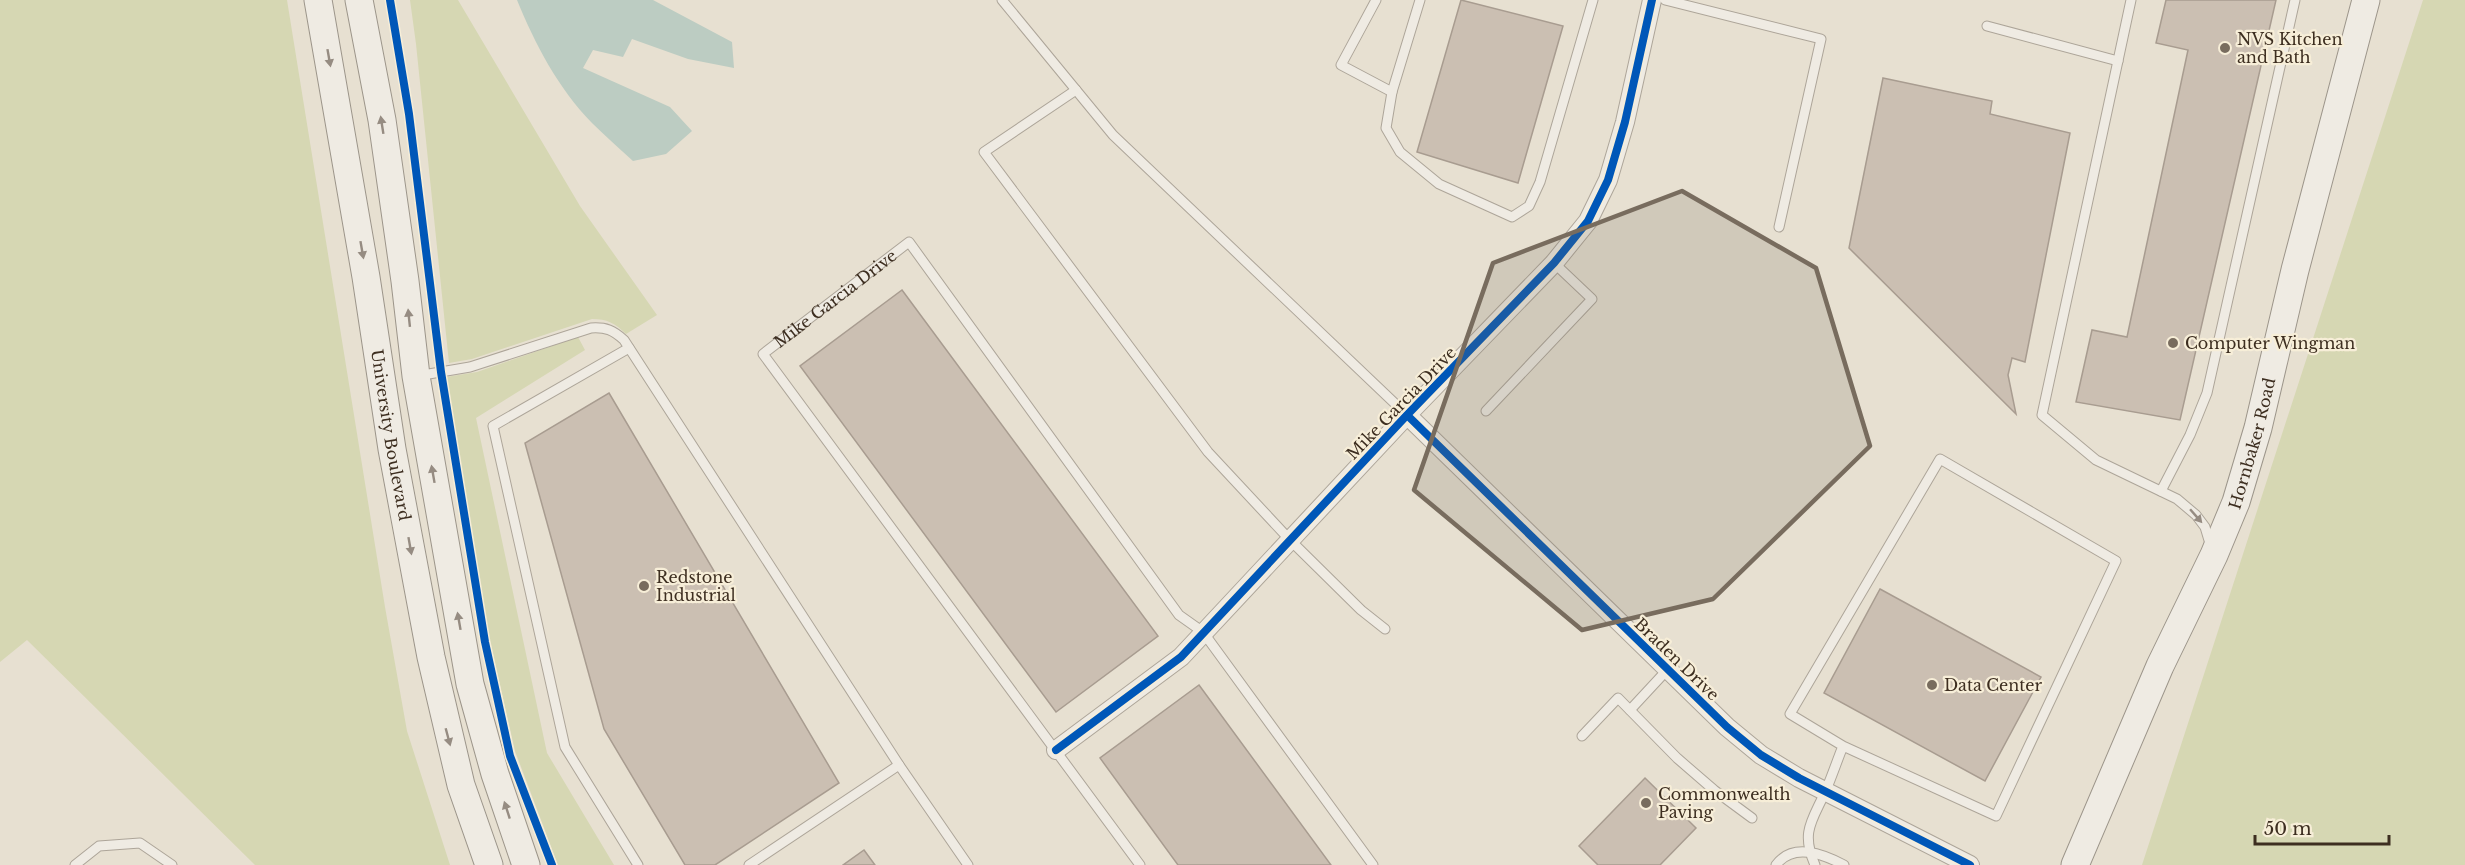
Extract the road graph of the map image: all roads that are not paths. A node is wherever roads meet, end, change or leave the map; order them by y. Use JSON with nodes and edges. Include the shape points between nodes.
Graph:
{"nodes":[{"id":1,"x":318,"y":0,"type":"edge"},
{"id":2,"x":359,"y":0,"type":"edge"},
{"id":3,"x":1002,"y":0,"type":"edge"},
{"id":4,"x":1376,"y":0,"type":"edge"},
{"id":5,"x":1419,"y":0,"type":"edge"},
{"id":6,"x":1593,"y":0,"type":"edge"},
{"id":7,"x":1652,"y":0,"type":"edge"},
{"id":8,"x":1665,"y":0,"type":"edge"},
{"id":9,"x":2131,"y":0,"type":"edge"},
{"id":10,"x":2295,"y":0,"type":"edge"},
{"id":11,"x":2366,"y":0,"type":"edge"},
{"id":12,"x":1987,"y":27,"type":"dead end"},
{"id":13,"x":2118,"y":61,"type":"junction"},
{"id":14,"x":1076,"y":90,"type":"junction"},
{"id":15,"x":1392,"y":92,"type":"junction"},
{"id":16,"x":1779,"y":227,"type":"dead end"},
{"id":17,"x":1554,"y":263,"type":"junction"},
{"id":18,"x":629,"y":348,"type":"junction"},
{"id":19,"x":416,"y":376,"type":"junction"},
{"id":20,"x":1486,"y":411,"type":"dead end"},
{"id":21,"x":1407,"y":415,"type":"junction"},
{"id":22,"x":2161,"y":491,"type":"junction"},
{"id":23,"x":1290,"y":540,"type":"junction"},
{"id":24,"x":2214,"y":555,"type":"junction"},
{"id":25,"x":1385,"y":629,"type":"dead end"},
{"id":26,"x":1203,"y":633,"type":"junction"},
{"id":27,"x":1668,"y":669,"type":"junction"},
{"id":28,"x":1630,"y":710,"type":"junction"},
{"id":29,"x":1582,"y":736,"type":"dead end"},
{"id":30,"x":1843,"y":746,"type":"junction"},
{"id":31,"x":1056,"y":750,"type":"junction"},
{"id":32,"x":899,"y":765,"type":"junction"},
{"id":33,"x":1826,"y":791,"type":"junction"},
{"id":34,"x":1752,"y":818,"type":"dead end"},
{"id":35,"x":1809,"y":850,"type":"junction"},
{"id":36,"x":75,"y":865,"type":"edge"},
{"id":37,"x":172,"y":865,"type":"edge"},
{"id":38,"x":489,"y":865,"type":"edge"},
{"id":39,"x":526,"y":865,"type":"edge"},
{"id":40,"x":638,"y":865,"type":"edge"},
{"id":41,"x":749,"y":865,"type":"edge"},
{"id":42,"x":968,"y":865,"type":"edge"},
{"id":43,"x":1140,"y":865,"type":"edge"},
{"id":44,"x":1373,"y":865,"type":"edge"},
{"id":45,"x":1776,"y":865,"type":"edge"},
{"id":46,"x":1815,"y":865,"type":"edge"},
{"id":47,"x":1844,"y":865,"type":"edge"},
{"id":48,"x":1970,"y":865,"type":"edge"},
{"id":49,"x":2075,"y":865,"type":"edge"}],
"edges":[{"from":1,"to":38,"type":"main road","name":"University Boulevard","one_way":true,"via":[[430,657],[461,784]]},
{"from":19,"to":2,"type":"main road","name":"University Boulevard","one_way":true,"via":[[382,120]]},
{"from":3,"to":14,"type":"lane"},
{"from":4,"to":15,"type":"lane","via":[[1341,65]]},
{"from":5,"to":15,"type":"lane"},
{"from":6,"to":15,"type":"lane","via":[[1540,182],[1528,206],[1512,217],[1439,184],[1400,152],[1386,128]]},
{"from":7,"to":17,"type":"street","name":"Mike Garcia Drive","via":[[1608,180],[1588,221]]},
{"from":8,"to":16,"type":"lane","via":[[1821,39]]},
{"from":9,"to":13,"type":"lane"},
{"from":10,"to":22,"type":"lane","via":[[2207,393]]},
{"from":11,"to":24,"type":"main road","name":"Hornbaker Road","via":[[2258,428],[2236,502]]},
{"from":12,"to":13,"type":"lane"},
{"from":13,"to":22,"type":"lane","via":[[2042,415],[2096,460]]},
{"from":14,"to":21,"type":"lane","via":[[1113,135]]},
{"from":14,"to":23,"type":"lane","via":[[984,152],[1208,452]]},
{"from":17,"to":20,"type":"lane","via":[[1592,300]]},
{"from":17,"to":21,"type":"street","name":"Mike Garcia Drive"},
{"from":18,"to":19,"type":"lane","via":[[614,331],[591,328],[470,367]]},
{"from":18,"to":32,"type":"lane"},
{"from":18,"to":40,"type":"lane","via":[[493,426],[565,747]]},
{"from":39,"to":19,"type":"main road","name":"University Boulevard","one_way":true,"via":[[470,684]]},
{"from":21,"to":23,"type":"street","name":"Mike Garcia Drive"},
{"from":21,"to":27,"type":"street","name":"Braden Drive"},
{"from":22,"to":24,"type":"lane","one_way":true,"via":[[2196,515],[2205,527]]},
{"from":23,"to":25,"type":"lane"},
{"from":23,"to":26,"type":"street","name":"Mike Garcia Drive"},
{"from":24,"to":49,"type":"main road","name":"Hornbaker Road","via":[[2160,666]]},
{"from":26,"to":31,"type":"street","name":"Mike Garcia Drive","via":[[1181,657]]},
{"from":26,"to":31,"type":"lane","name":"Mike Garcia Drive","via":[[1179,615],[909,242],[763,354]]},
{"from":26,"to":44,"type":"lane","name":"Mike Garcia Drive"},
{"from":27,"to":28,"type":"lane"},
{"from":27,"to":33,"type":"street","name":"Braden Drive","via":[[1761,755]]},
{"from":28,"to":29,"type":"lane","via":[[1618,698]]},
{"from":28,"to":34,"type":"lane","via":[[1677,758]]},
{"from":30,"to":30,"type":"lane","via":[[1996,816],[2116,561],[1940,459],[1790,714]]},
{"from":30,"to":33,"type":"lane"},
{"from":31,"to":43,"type":"lane","name":"Mike Garcia Drive"},
{"from":32,"to":41,"type":"lane"},
{"from":32,"to":42,"type":"lane"},
{"from":33,"to":35,"type":"lane","via":[[1809,822]]},
{"from":33,"to":48,"type":"street","name":"Braden Drive"},
{"from":35,"to":45,"type":"lane","via":[[1781,857]]},
{"from":35,"to":46,"type":"lane"},
{"from":35,"to":47,"type":"lane"},
{"from":36,"to":37,"type":"lane","via":[[99,846],[140,843]]}]}
